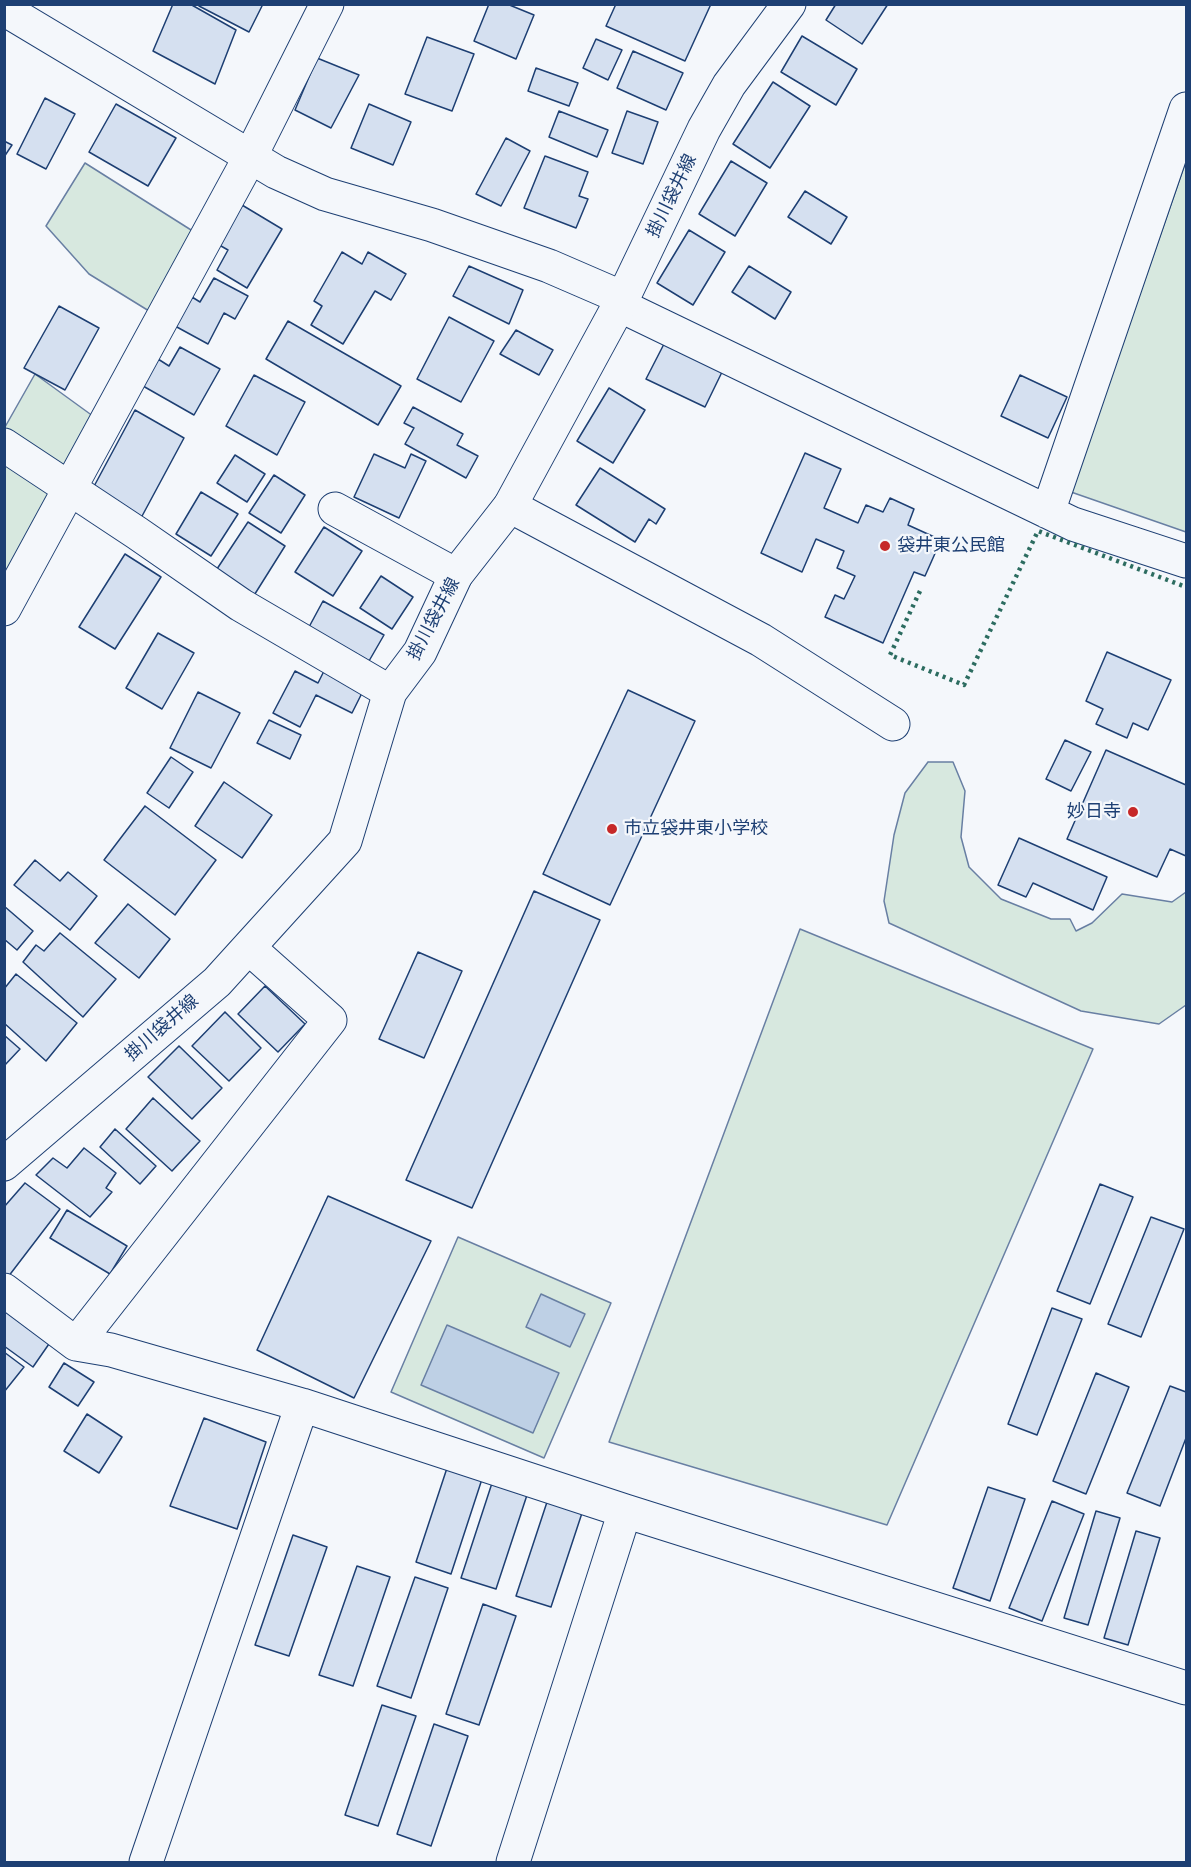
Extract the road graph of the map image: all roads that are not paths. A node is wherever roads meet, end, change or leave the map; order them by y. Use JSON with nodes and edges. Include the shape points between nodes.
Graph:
{"nodes":[{"id":1,"x":327,"y":4,"type":"edge"},
{"id":2,"x":789,"y":4,"type":"edge"},
{"id":3,"x":4,"y":9,"type":"edge"},
{"id":4,"x":1186,"y":109,"type":"edge"},
{"id":5,"x":250,"y":157,"type":"junction"},
{"id":6,"x":621,"y":302,"type":"junction"},
{"id":7,"x":4,"y":446,"type":"edge"},
{"id":8,"x":70,"y":489,"type":"junction"},
{"id":9,"x":510,"y":506,"type":"junction"},
{"id":10,"x":335,"y":509,"type":"dead end"},
{"id":11,"x":1048,"y":512,"type":"junction"},
{"id":12,"x":1186,"y":561,"type":"edge"},
{"id":13,"x":456,"y":575,"type":"junction"},
{"id":14,"x":4,"y":609,"type":"edge"},
{"id":15,"x":390,"y":692,"type":"junction"},
{"id":16,"x":893,"y":724,"type":"dead end"},
{"id":17,"x":249,"y":948,"type":"junction"},
{"id":18,"x":4,"y":1164,"type":"edge"},
{"id":19,"x":4,"y":1290,"type":"edge"},
{"id":20,"x":76,"y":1344,"type":"junction"},
{"id":21,"x":302,"y":1406,"type":"junction"},
{"id":22,"x":625,"y":1511,"type":"junction"},
{"id":23,"x":1186,"y":1688,"type":"edge"},
{"id":24,"x":146,"y":1863,"type":"edge"},
{"id":25,"x":513,"y":1863,"type":"edge"}],
"edges":[{"from":1,"to":5,"type":"street"},
{"from":2,"to":6,"type":"street","name":"掛川袋井線","via":[[729,85],[704,129]]},
{"from":3,"to":5,"type":"street"},
{"from":4,"to":11,"type":"street"},
{"from":5,"to":6,"type":"street","via":[[325,194],[432,225],[528,259]]},
{"from":5,"to":8,"type":"street"},
{"from":6,"to":9,"type":"street","name":"掛川袋井線"},
{"from":6,"to":11,"type":"street"},
{"from":7,"to":8,"type":"street"},
{"from":8,"to":14,"type":"street"},
{"from":8,"to":15,"type":"street","via":[[241,605]]},
{"from":9,"to":13,"type":"street","name":"掛川袋井線"},
{"from":9,"to":16,"type":"street","via":[[761,640]]},
{"from":10,"to":13,"type":"street"},
{"from":11,"to":12,"type":"street"},
{"from":13,"to":15,"type":"street","name":"掛川袋井線","via":[[420,652]]},
{"from":15,"to":17,"type":"street","name":"掛川袋井線","via":[[345,842]]},
{"from":17,"to":18,"type":"street","name":"掛川袋井線","via":[[217,981]]},
{"from":17,"to":20,"type":"street","via":[[330,1020]]},
{"from":19,"to":20,"type":"street"},
{"from":20,"to":21,"type":"street","via":[[111,1350]]},
{"from":21,"to":22,"type":"street"},
{"from":21,"to":24,"type":"street"},
{"from":22,"to":23,"type":"street"},
{"from":22,"to":25,"type":"street"}]}
